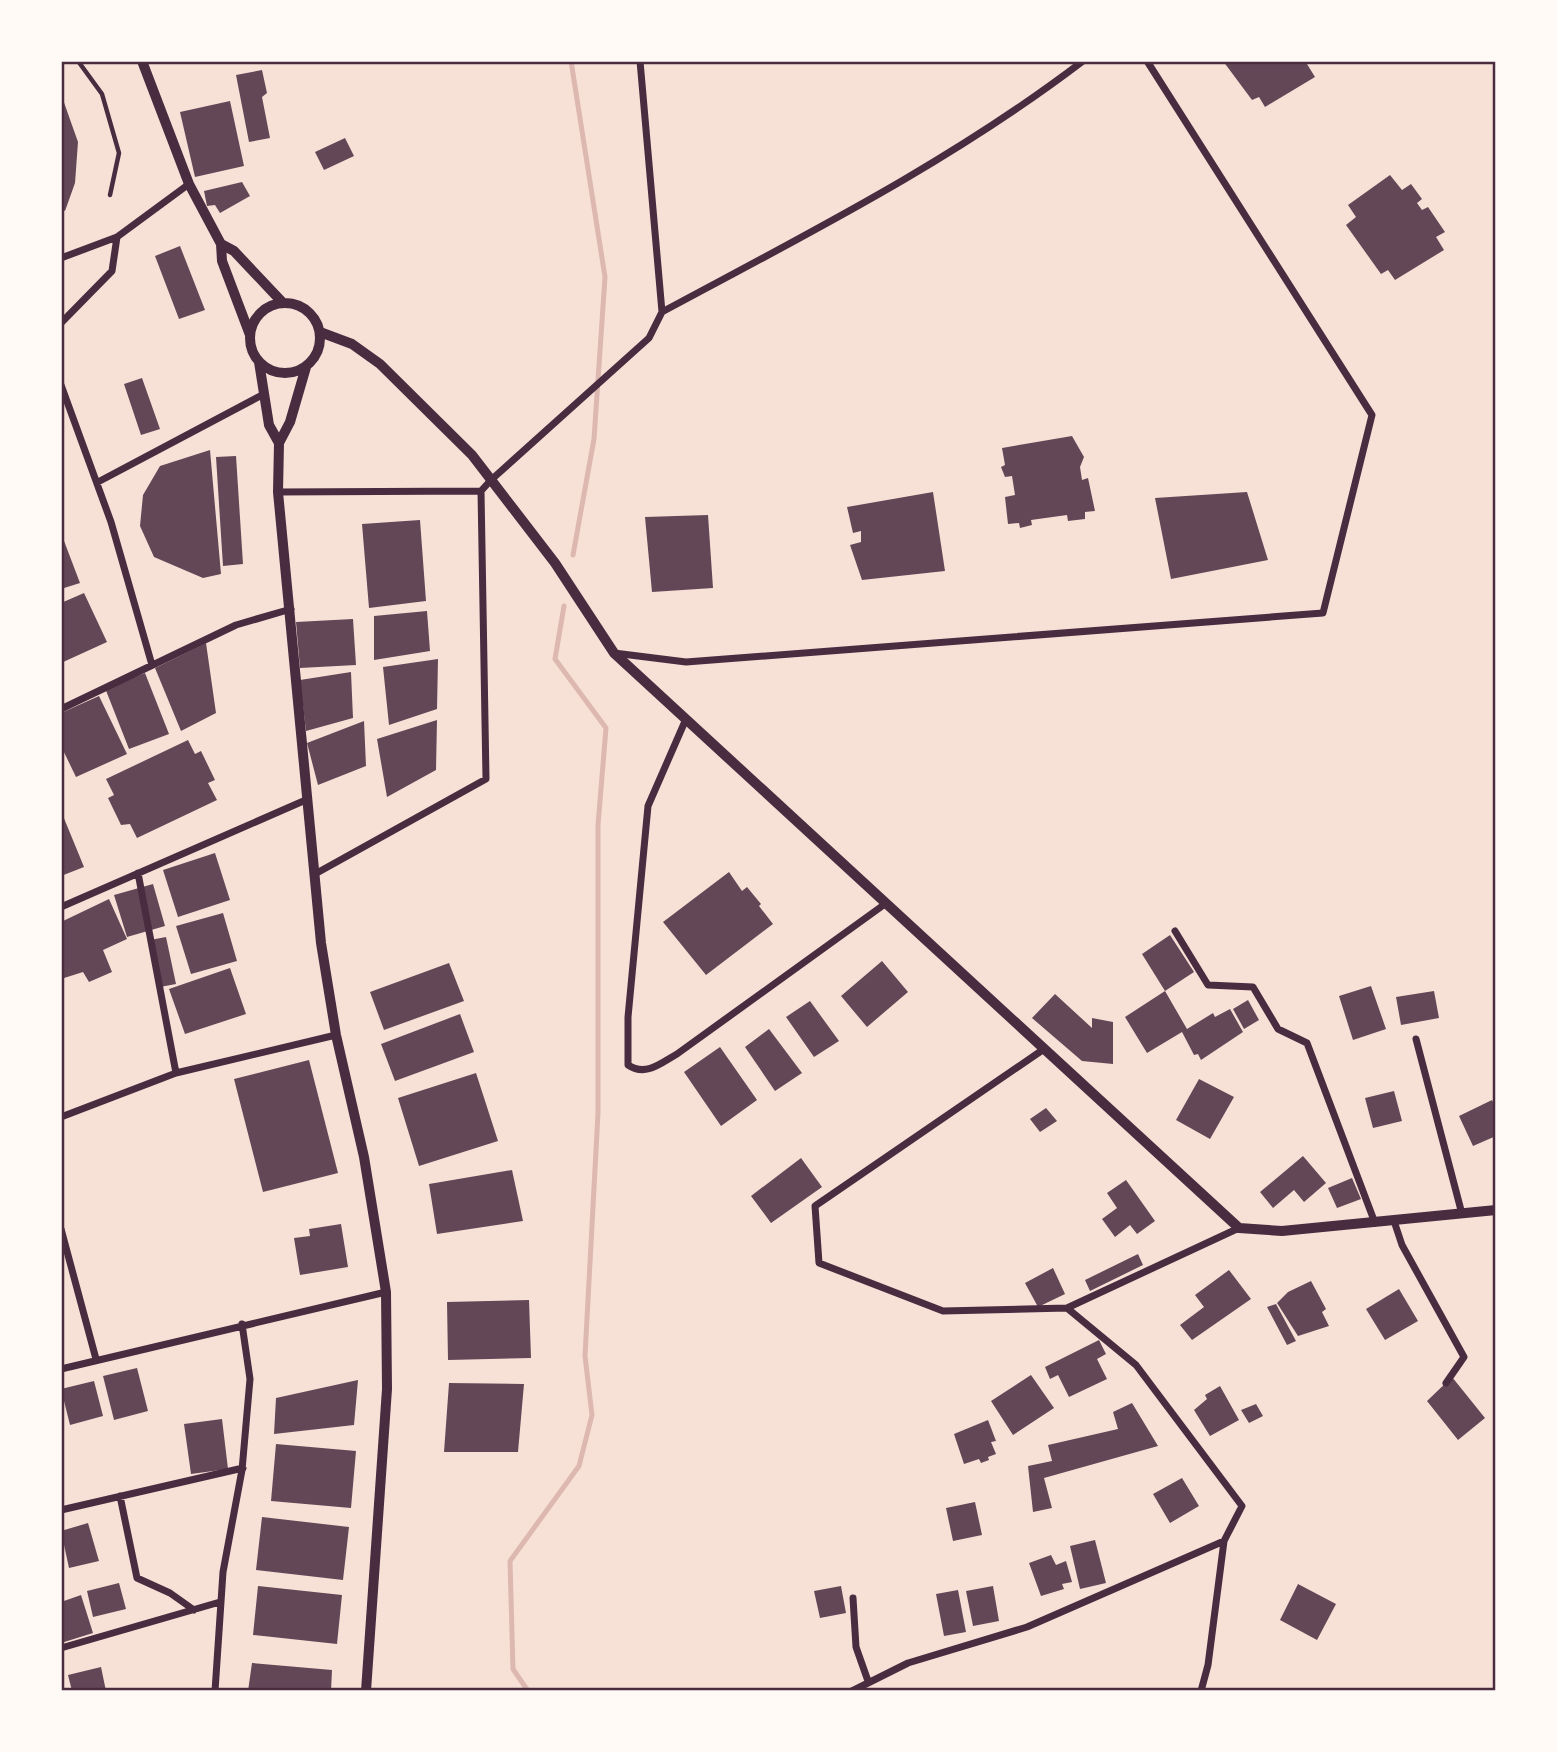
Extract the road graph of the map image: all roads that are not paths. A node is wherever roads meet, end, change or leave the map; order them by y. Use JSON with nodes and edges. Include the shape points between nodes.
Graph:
{"nodes":[{"id":1,"x":78,"y":61,"type":"edge"},
{"id":2,"x":142,"y":61,"type":"edge"},
{"id":3,"x":640,"y":61,"type":"edge"},
{"id":4,"x":1083,"y":61,"type":"edge"},
{"id":5,"x":1147,"y":61,"type":"edge"},
{"id":6,"x":189,"y":184,"type":"junction"},
{"id":7,"x":110,"y":195,"type":"dead end"},
{"id":8,"x":117,"y":237,"type":"junction"},
{"id":9,"x":220,"y":244,"type":"junction"},
{"id":10,"x":61,"y":258,"type":"edge"},
{"id":11,"x":284,"y":303,"type":"junction"},
{"id":12,"x":663,"y":312,"type":"junction"},
{"id":13,"x":61,"y":323,"type":"edge"},
{"id":14,"x":320,"y":332,"type":"junction"},
{"id":15,"x":250,"y":335,"type":"junction"},
{"id":16,"x":259,"y":362,"type":"junction"},
{"id":17,"x":306,"y":367,"type":"junction"},
{"id":18,"x":61,"y":385,"type":"edge"},
{"id":19,"x":264,"y":394,"type":"junction"},
{"id":20,"x":279,"y":443,"type":"junction"},
{"id":21,"x":491,"y":480,"type":"junction"},
{"id":22,"x":97,"y":482,"type":"junction"},
{"id":23,"x":481,"y":491,"type":"junction"},
{"id":24,"x":278,"y":492,"type":"junction"},
{"id":25,"x":291,"y":609,"type":"junction"},
{"id":26,"x":614,"y":653,"type":"junction"},
{"id":27,"x":152,"y":665,"type":"junction"},
{"id":28,"x":61,"y":709,"type":"edge"},
{"id":29,"x":686,"y":719,"type":"junction"},
{"id":30,"x":308,"y":799,"type":"junction"},
{"id":31,"x":138,"y":873,"type":"junction"},
{"id":32,"x":315,"y":874,"type":"junction"},
{"id":33,"x":885,"y":904,"type":"junction"},
{"id":34,"x":61,"y":907,"type":"edge"},
{"id":35,"x":1175,"y":931,"type":"dead end"},
{"id":36,"x":336,"y":1035,"type":"junction"},
{"id":37,"x":1416,"y":1039,"type":"dead end"},
{"id":38,"x":1044,"y":1049,"type":"junction"},
{"id":39,"x":176,"y":1073,"type":"junction"},
{"id":40,"x":61,"y":1117,"type":"edge"},
{"id":41,"x":1496,"y":1210,"type":"edge"},
{"id":42,"x":1462,"y":1214,"type":"junction"},
{"id":43,"x":1394,"y":1221,"type":"junction"},
{"id":44,"x":1375,"y":1223,"type":"junction"},
{"id":45,"x":1239,"y":1228,"type":"junction"},
{"id":46,"x":61,"y":1229,"type":"edge"},
{"id":47,"x":386,"y":1292,"type":"junction"},
{"id":48,"x":1067,"y":1308,"type":"junction"},
{"id":49,"x":242,"y":1324,"type":"junction"},
{"id":50,"x":96,"y":1359,"type":"junction"},
{"id":51,"x":61,"y":1369,"type":"edge"},
{"id":52,"x":1446,"y":1383,"type":"dead end"},
{"id":53,"x":243,"y":1468,"type":"junction"},
{"id":54,"x":120,"y":1496,"type":"junction"},
{"id":55,"x":61,"y":1510,"type":"edge"},
{"id":56,"x":1224,"y":1541,"type":"junction"},
{"id":57,"x":853,"y":1598,"type":"dead end"},
{"id":58,"x":220,"y":1602,"type":"junction"},
{"id":59,"x":194,"y":1609,"type":"junction"},
{"id":60,"x":61,"y":1648,"type":"edge"},
{"id":61,"x":869,"y":1681,"type":"junction"},
{"id":62,"x":215,"y":1691,"type":"edge"},
{"id":63,"x":366,"y":1691,"type":"edge"},
{"id":64,"x":852,"y":1691,"type":"edge"},
{"id":65,"x":1201,"y":1691,"type":"edge"}],
"edges":[{"from":1,"to":7,"type":"lane","via":[[102,94],[119,153]]},
{"from":2,"to":6,"type":"street"},
{"from":3,"to":12,"type":"street"},
{"from":4,"to":12,"type":"street","via":[[1016,113],[894,188]]},
{"from":5,"to":26,"type":"street","via":[[1372,415],[1323,613],[686,662]]},
{"from":6,"to":8,"type":"street"},
{"from":6,"to":9,"type":"street"},
{"from":8,"to":10,"type":"street"},
{"from":8,"to":13,"type":"street","via":[[112,271]]},
{"from":9,"to":11,"type":"street","via":[[234,251]]},
{"from":9,"to":15,"type":"street"},
{"from":11,"to":14,"type":"street","via":[[311,314]]},
{"from":11,"to":15,"type":"street","via":[[257,316]]},
{"from":12,"to":21,"type":"street","via":[[649,338]]},
{"from":14,"to":17,"type":"street","via":[[318,351]]},
{"from":14,"to":21,"type":"street","via":[[352,344],[380,364],[472,455]]},
{"from":15,"to":16,"type":"street"},
{"from":16,"to":17,"type":"street","via":[[287,374]]},
{"from":16,"to":19,"type":"street"},
{"from":17,"to":20,"type":"street"},
{"from":18,"to":22,"type":"street"},
{"from":19,"to":20,"type":"street","via":[[269,425]]},
{"from":19,"to":22,"type":"street"},
{"from":20,"to":24,"type":"street"},
{"from":21,"to":23,"type":"street"},
{"from":21,"to":26,"type":"street","via":[[555,563]]},
{"from":22,"to":27,"type":"street"},
{"from":23,"to":24,"type":"street"},
{"from":23,"to":32,"type":"street","via":[[486,779]]},
{"from":24,"to":25,"type":"street"},
{"from":25,"to":27,"type":"street","via":[[236,625]]},
{"from":25,"to":30,"type":"street"},
{"from":26,"to":29,"type":"street"},
{"from":27,"to":28,"type":"street"},
{"from":29,"to":33,"type":"street"},
{"from":29,"to":33,"type":"street","via":[[648,806],[631,979],[628,1065],[650,1070],[677,1054]]},
{"from":30,"to":31,"type":"street"},
{"from":30,"to":32,"type":"street"},
{"from":31,"to":34,"type":"street"},
{"from":31,"to":39,"type":"street"},
{"from":32,"to":36,"type":"street"},
{"from":33,"to":38,"type":"street"},
{"from":35,"to":44,"type":"street","via":[[1208,985],[1253,987],[1278,1029],[1307,1043]]},
{"from":36,"to":39,"type":"street"},
{"from":36,"to":47,"type":"street","via":[[364,1157]]},
{"from":37,"to":42,"type":"street"},
{"from":38,"to":45,"type":"street"},
{"from":38,"to":48,"type":"street","via":[[815,1206],[819,1263],[943,1311]]},
{"from":39,"to":40,"type":"street"},
{"from":41,"to":42,"type":"street"},
{"from":42,"to":43,"type":"street"},
{"from":43,"to":44,"type":"street"},
{"from":43,"to":52,"type":"street","via":[[1402,1245],[1464,1357]]},
{"from":44,"to":45,"type":"street","via":[[1282,1231]]},
{"from":45,"to":48,"type":"street"},
{"from":46,"to":50,"type":"street"},
{"from":47,"to":49,"type":"street"},
{"from":47,"to":63,"type":"street","via":[[387,1389]]},
{"from":48,"to":56,"type":"street","via":[[1136,1365],[1242,1506]]},
{"from":49,"to":50,"type":"street"},
{"from":49,"to":53,"type":"street","via":[[250,1379]]},
{"from":50,"to":51,"type":"street"},
{"from":53,"to":54,"type":"street"},
{"from":53,"to":58,"type":"street"},
{"from":54,"to":55,"type":"street"},
{"from":54,"to":59,"type":"street","via":[[137,1578]]},
{"from":56,"to":61,"type":"street","via":[[1027,1627],[908,1663]]},
{"from":56,"to":65,"type":"street"},
{"from":57,"to":61,"type":"street","via":[[856,1647]]},
{"from":58,"to":59,"type":"street"},
{"from":58,"to":62,"type":"street"},
{"from":59,"to":60,"type":"street"},
{"from":61,"to":64,"type":"street"}]}
